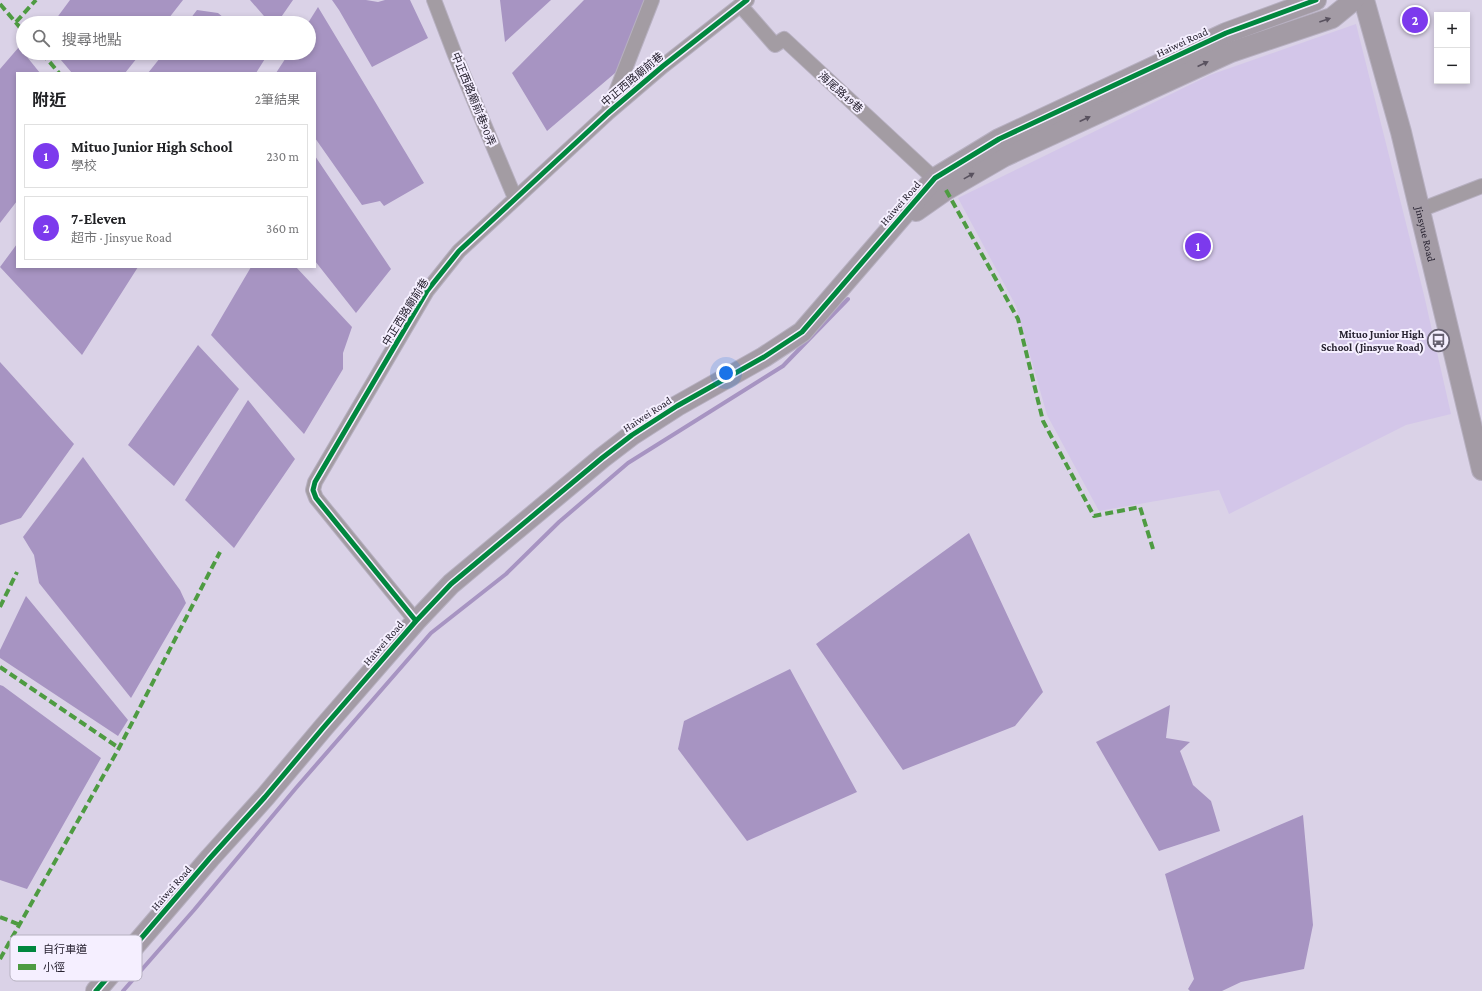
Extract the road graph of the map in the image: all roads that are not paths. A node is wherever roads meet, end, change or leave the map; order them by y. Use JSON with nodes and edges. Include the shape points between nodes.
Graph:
{"nodes":[{"id":1,"x":434,"y":0,"type":"edge"},
{"id":2,"x":652,"y":0,"type":"edge"},
{"id":3,"x":1316,"y":0,"type":"edge"},
{"id":4,"x":1354,"y":0,"type":"edge"},
{"id":5,"x":1364,"y":0,"type":"edge"},
{"id":6,"x":743,"y":2,"type":"edge"},
{"id":7,"x":608,"y":112,"type":"junction"},
{"id":8,"x":940,"y":184,"type":"junction"},
{"id":9,"x":1482,"y":186,"type":"edge"},
{"id":10,"x":515,"y":198,"type":"junction"},
{"id":11,"x":1420,"y":210,"type":"junction"},
{"id":12,"x":1482,"y":470,"type":"edge"},
{"id":13,"x":416,"y":621,"type":"junction"},
{"id":14,"x":142,"y":937,"type":"edge"},
{"id":15,"x":105,"y":981,"type":"edge"},
{"id":16,"x":96,"y":991,"type":"edge"}],
"edges":[{"from":1,"to":10,"type":"street","name":"中正西路廟前巷90弄"},
{"from":2,"to":7,"type":"street"},
{"from":3,"to":8,"type":"street","name":"Haiwei Road","via":[[1226,33],[999,139]]},
{"from":8,"to":4,"type":"street","name":"Haiwei Road","one_way":true,"via":[[1231,52],[1332,18]]},
{"from":5,"to":11,"type":"street","name":"Jinsyue Road"},
{"from":6,"to":7,"type":"street","name":"中正西路廟前巷"},
{"from":6,"to":8,"type":"street","name":"海尾路49巷","via":[[776,45],[784,39]]},
{"from":7,"to":10,"type":"street","name":"中正西路廟前巷"},
{"from":8,"to":13,"type":"street","name":"Haiwei Road","via":[[890,229],[802,332],[632,435],[451,584]]},
{"from":9,"to":11,"type":"street"},
{"from":10,"to":13,"type":"street","name":"中正西路廟前巷","via":[[459,251],[427,291],[315,482],[316,498]]},
{"from":11,"to":12,"type":"street","name":"Jinsyue Road"},
{"from":13,"to":14,"type":"street","name":"Haiwei Road"},
{"from":15,"to":16,"type":"street","name":"Haiwei Road"}]}
